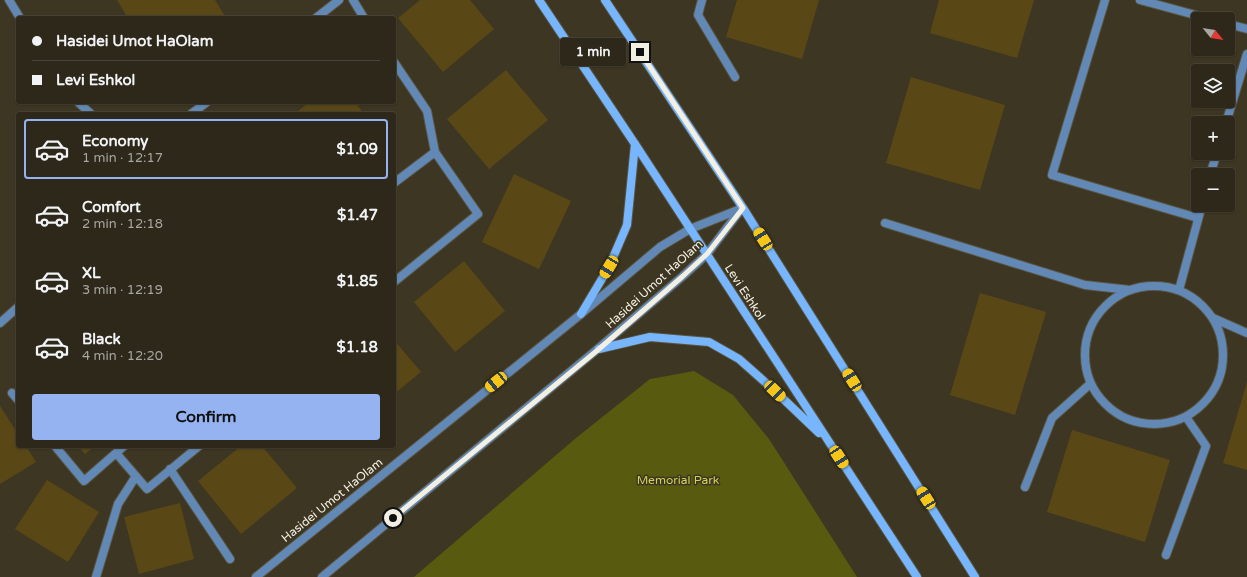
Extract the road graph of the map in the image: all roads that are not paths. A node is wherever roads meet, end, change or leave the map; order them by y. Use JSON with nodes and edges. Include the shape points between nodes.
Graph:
{"nodes":[{"id":1,"x":9,"y":0,"type":"edge"},
{"id":2,"x":339,"y":0,"type":"edge"},
{"id":3,"x":353,"y":0,"type":"edge"},
{"id":4,"x":539,"y":0,"type":"edge"},
{"id":5,"x":606,"y":0,"type":"edge"},
{"id":6,"x":702,"y":0,"type":"edge"},
{"id":7,"x":1105,"y":0,"type":"edge"},
{"id":8,"x":1140,"y":0,"type":"edge"},
{"id":9,"x":1191,"y":14,"type":"edge"},
{"id":10,"x":19,"y":16,"type":"edge"},
{"id":11,"x":319,"y":16,"type":"edge"},
{"id":12,"x":363,"y":16,"type":"edge"},
{"id":13,"x":1235,"y":26,"type":"edge"},
{"id":14,"x":1247,"y":29,"type":"edge"},
{"id":15,"x":1247,"y":54,"type":"edge"},
{"id":16,"x":396,"y":65,"type":"edge"},
{"id":17,"x":1244,"y":72,"type":"edge"},
{"id":18,"x":735,"y":77,"type":"dead end"},
{"id":19,"x":80,"y":104,"type":"edge"},
{"id":20,"x":204,"y":104,"type":"edge"},
{"id":21,"x":89,"y":112,"type":"edge"},
{"id":22,"x":194,"y":112,"type":"edge"},
{"id":23,"x":1228,"y":116,"type":"edge"},
{"id":24,"x":635,"y":144,"type":"junction"},
{"id":25,"x":435,"y":152,"type":"junction"},
{"id":26,"x":396,"y":181,"type":"edge"},
{"id":27,"x":743,"y":208,"type":"junction"},
{"id":28,"x":1200,"y":212,"type":"edge"},
{"id":29,"x":1198,"y":218,"type":"junction"},
{"id":30,"x":885,"y":223,"type":"dead end"},
{"id":31,"x":690,"y":229,"type":"junction"},
{"id":32,"x":707,"y":254,"type":"junction"},
{"id":33,"x":396,"y":280,"type":"edge"},
{"id":34,"x":1130,"y":290,"type":"junction"},
{"id":35,"x":1179,"y":290,"type":"junction"},
{"id":36,"x":16,"y":309,"type":"edge"},
{"id":37,"x":581,"y":314,"type":"junction"},
{"id":38,"x":1213,"y":318,"type":"junction"},
{"id":39,"x":0,"y":322,"type":"edge"},
{"id":40,"x":1247,"y":333,"type":"edge"},
{"id":41,"x":599,"y":349,"type":"junction"},
{"id":42,"x":1090,"y":384,"type":"junction"},
{"id":43,"x":12,"y":393,"type":"dead end"},
{"id":44,"x":16,"y":398,"type":"edge"},
{"id":45,"x":1186,"y":417,"type":"junction"},
{"id":46,"x":830,"y":444,"type":"junction"},
{"id":47,"x":57,"y":448,"type":"edge"},
{"id":48,"x":122,"y":448,"type":"edge"},
{"id":49,"x":196,"y":448,"type":"edge"},
{"id":50,"x":116,"y":453,"type":"junction"},
{"id":51,"x":170,"y":469,"type":"junction"},
{"id":52,"x":136,"y":476,"type":"junction"},
{"id":53,"x":1025,"y":487,"type":"dead end"},
{"id":54,"x":1166,"y":556,"type":"dead end"},
{"id":55,"x":230,"y":559,"type":"dead end"},
{"id":56,"x":96,"y":577,"type":"edge"},
{"id":57,"x":256,"y":577,"type":"edge"},
{"id":58,"x":322,"y":577,"type":"edge"},
{"id":59,"x":917,"y":577,"type":"edge"},
{"id":60,"x":975,"y":577,"type":"edge"}],
"edges":[{"from":1,"to":10,"type":"street"},
{"from":2,"to":11,"type":"street"},
{"from":3,"to":12,"type":"street"},
{"from":4,"to":24,"type":"main road","name":"Levi Eshkol"},
{"from":5,"to":27,"type":"main road"},
{"from":6,"to":18,"type":"street","via":[[698,15]]},
{"from":7,"to":29,"type":"street","via":[[1052,175]]},
{"from":8,"to":9,"type":"street"},
{"from":13,"to":14,"type":"street"},
{"from":15,"to":17,"type":"street"},
{"from":16,"to":25,"type":"street","via":[[427,111]]},
{"from":17,"to":23,"type":"street"},
{"from":19,"to":21,"type":"street"},
{"from":20,"to":22,"type":"street"},
{"from":24,"to":31,"type":"main road","name":"Levi Eshkol"},
{"from":24,"to":37,"type":"main road","via":[[627,225],[609,267]]},
{"from":25,"to":26,"type":"street"},
{"from":25,"to":33,"type":"street","via":[[478,214]]},
{"from":27,"to":31,"type":"street","name":"Hasidei Umot HaOlam"},
{"from":27,"to":32,"type":"street","name":"Hasidei Umot HaOlam"},
{"from":27,"to":60,"type":"main road"},
{"from":28,"to":29,"type":"street"},
{"from":29,"to":35,"type":"street"},
{"from":30,"to":34,"type":"street","via":[[1085,285]]},
{"from":31,"to":32,"type":"main road","name":"Levi Eshkol"},
{"from":31,"to":37,"type":"street","name":"Hasidei Umot HaOlam","via":[[660,247]]},
{"from":32,"to":41,"type":"street","name":"Hasidei Umot HaOlam"},
{"from":32,"to":46,"type":"main road","name":"Levi Eshkol"},
{"from":34,"to":35,"type":"street","via":[[1146,286],[1163,286]]},
{"from":34,"to":42,"type":"street","via":[[1111,301],[1095,318],[1086,339],[1085,362]]},
{"from":35,"to":38,"type":"street","via":[[1198,301]]},
{"from":36,"to":39,"type":"street"},
{"from":37,"to":57,"type":"street","name":"Hasidei Umot HaOlam"},
{"from":38,"to":40,"type":"street"},
{"from":38,"to":45,"type":"street","via":[[1222,339],[1221,370],[1217,384],[1204,403]]},
{"from":41,"to":46,"type":"main road","via":[[650,337],[709,342],[739,359]]},
{"from":41,"to":58,"type":"street","name":"Hasidei Umot HaOlam"},
{"from":42,"to":45,"type":"street","via":[[1103,403],[1120,417],[1142,424],[1165,424]]},
{"from":42,"to":53,"type":"street","via":[[1052,418]]},
{"from":43,"to":44,"type":"street"},
{"from":45,"to":54,"type":"street","via":[[1206,446]]},
{"from":46,"to":59,"type":"main road","name":"Levi Eshkol"},
{"from":47,"to":50,"type":"street","via":[[84,481]]},
{"from":48,"to":50,"type":"street"},
{"from":49,"to":51,"type":"street"},
{"from":50,"to":52,"type":"street"},
{"from":51,"to":52,"type":"street","via":[[147,489]]},
{"from":51,"to":55,"type":"street"},
{"from":52,"to":56,"type":"street","via":[[118,504]]}]}
